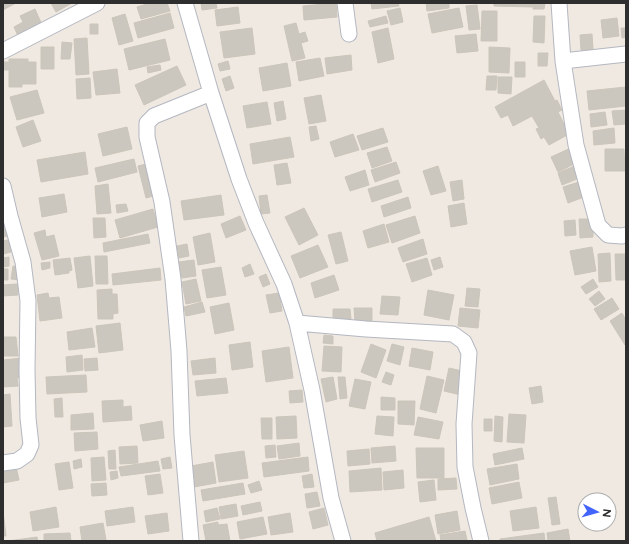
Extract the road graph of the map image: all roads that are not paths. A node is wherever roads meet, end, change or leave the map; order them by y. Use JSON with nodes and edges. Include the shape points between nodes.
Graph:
{"nodes":[{"id":1,"x":97,"y":3,"type":"edge"},
{"id":2,"x":185,"y":3,"type":"edge"},
{"id":3,"x":345,"y":3,"type":"edge"},
{"id":4,"x":559,"y":3,"type":"edge"},
{"id":5,"x":349,"y":34,"type":"dead end"},
{"id":6,"x":3,"y":52,"type":"edge"},
{"id":7,"x":626,"y":54,"type":"edge"},
{"id":8,"x":562,"y":61,"type":"junction"},
{"id":9,"x":211,"y":93,"type":"junction"},
{"id":10,"x":3,"y":186,"type":"edge"},
{"id":11,"x":626,"y":235,"type":"edge"},
{"id":12,"x":297,"y":323,"type":"junction"},
{"id":13,"x":3,"y":463,"type":"edge"},
{"id":14,"x":191,"y":541,"type":"edge"},
{"id":15,"x":343,"y":541,"type":"edge"},
{"id":16,"x":481,"y":541,"type":"edge"}],
"edges":[{"from":1,"to":6,"type":"street"},
{"from":2,"to":9,"type":"street"},
{"from":3,"to":5,"type":"street"},
{"from":4,"to":8,"type":"street"},
{"from":7,"to":8,"type":"street"},
{"from":8,"to":11,"type":"street","via":[[576,145],[598,225],[608,235]]},
{"from":9,"to":12,"type":"street","via":[[253,216],[284,284]]},
{"from":9,"to":14,"type":"street","via":[[154,116],[147,123],[147,137],[162,202],[173,279]]},
{"from":10,"to":13,"type":"street","via":[[23,262],[28,301],[27,370],[31,446],[27,454],[17,461]]},
{"from":12,"to":15,"type":"street","via":[[312,390],[330,498]]},
{"from":12,"to":16,"type":"street","via":[[453,334],[464,342],[469,353],[464,424],[465,467]]}]}
